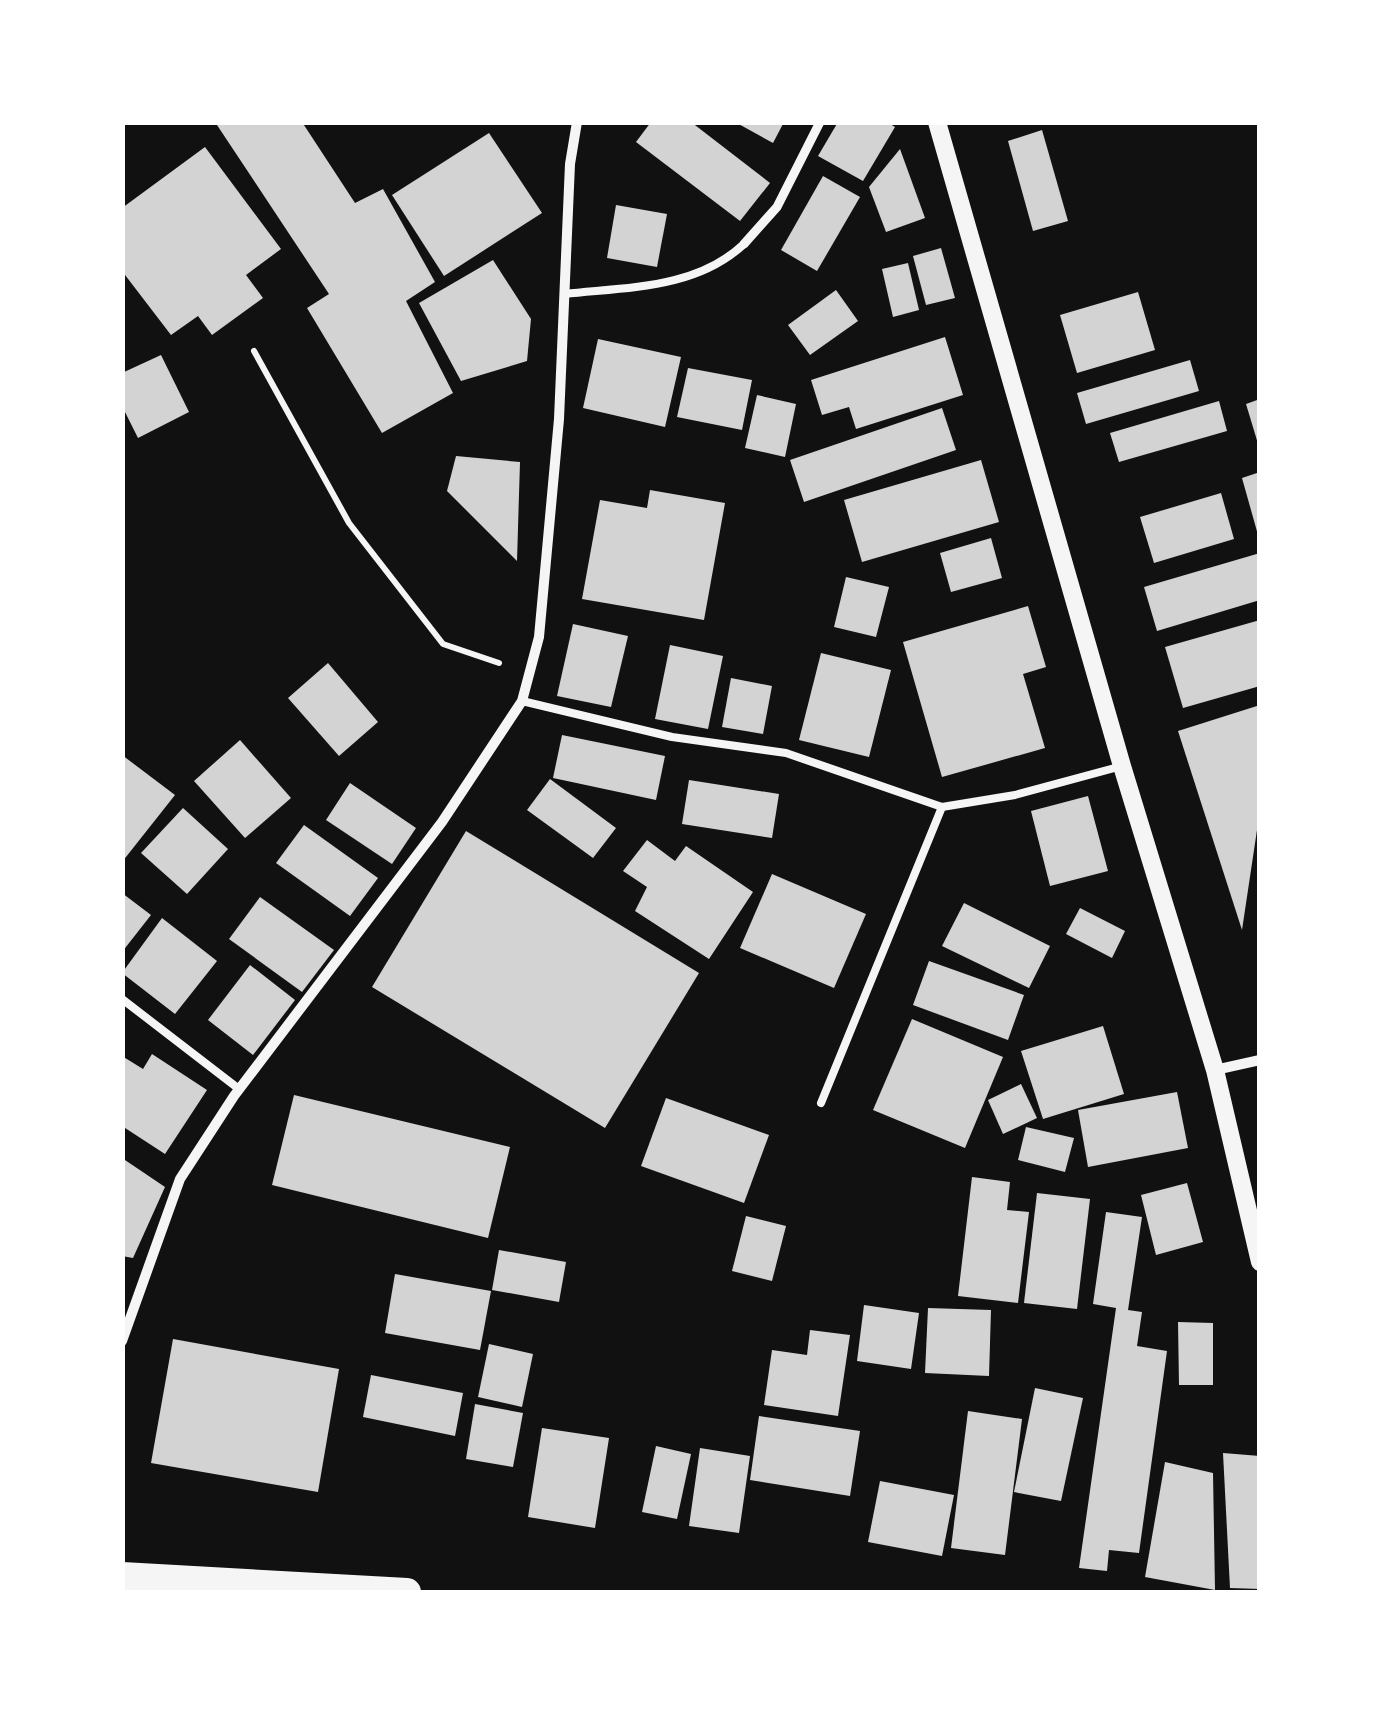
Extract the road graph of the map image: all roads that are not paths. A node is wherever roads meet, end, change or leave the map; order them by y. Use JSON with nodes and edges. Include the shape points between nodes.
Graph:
{"nodes":[{"id":1,"x":576,"y":122,"type":"edge"},
{"id":2,"x":820,"y":122,"type":"edge"},
{"id":3,"x":937,"y":122,"type":"edge"},
{"id":4,"x":744,"y":244,"type":"joint"},
{"id":5,"x":566,"y":294,"type":"junction"},
{"id":6,"x":522,"y":701,"type":"junction"},
{"id":7,"x":1122,"y":766,"type":"junction"},
{"id":8,"x":942,"y":807,"type":"junction"},
{"id":9,"x":122,"y":999,"type":"edge"},
{"id":10,"x":1260,"y":1060,"type":"edge"},
{"id":11,"x":1215,"y":1070,"type":"junction"},
{"id":12,"x":240,"y":1089,"type":"junction"},
{"id":13,"x":821,"y":1103,"type":"dead end"},
{"id":14,"x":1260,"y":1262,"type":"edge"},
{"id":15,"x":122,"y":1341,"type":"edge"},
{"id":16,"x":122,"y":1576,"type":"edge"},
{"id":17,"x":407,"y":1592,"type":"edge"}],
"edges":[{"from":1,"to":5,"type":"street"},
{"from":2,"to":4,"type":"street","via":[[776,207]]},
{"from":3,"to":7,"type":"street"},
{"from":4,"to":5,"type":"lane","via":[[693,278]]},
{"from":5,"to":6,"type":"street","via":[[546,558]]},
{"from":6,"to":8,"type":"lane","via":[[672,737],[786,753]]},
{"from":6,"to":12,"type":"street","via":[[362,934]]},
{"from":7,"to":8,"type":"lane","via":[[1015,796]]},
{"from":7,"to":11,"type":"street"},
{"from":8,"to":13,"type":"lane"},
{"from":9,"to":12,"type":"lane"},
{"from":10,"to":11,"type":"street"},
{"from":11,"to":14,"type":"street"},
{"from":12,"to":15,"type":"street","via":[[180,1180]]},
{"from":16,"to":17,"type":"highway"}]}
